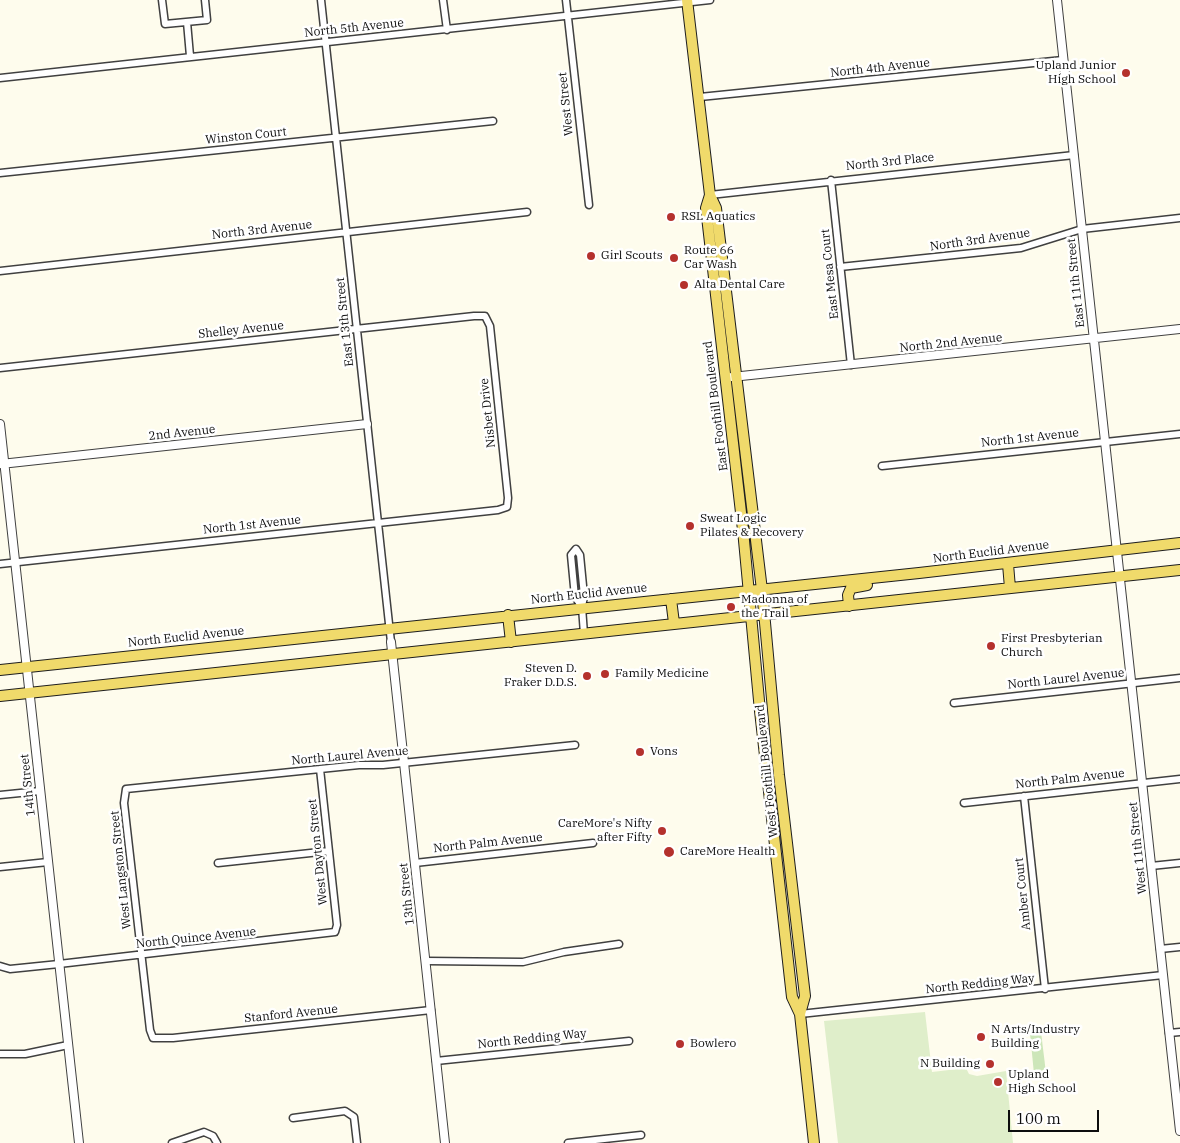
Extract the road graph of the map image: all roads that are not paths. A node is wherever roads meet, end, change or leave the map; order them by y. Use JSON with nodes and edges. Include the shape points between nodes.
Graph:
{"nodes":[{"id":1,"x":162,"y":0,"type":"edge"},
{"id":2,"x":205,"y":0,"type":"edge"},
{"id":3,"x":322,"y":0,"type":"edge"},
{"id":4,"x":443,"y":0,"type":"edge"},
{"id":5,"x":566,"y":0,"type":"edge"},
{"id":6,"x":710,"y":0,"type":"edge"},
{"id":7,"x":1057,"y":0,"type":"edge"},
{"id":8,"x":689,"y":1,"type":"edge"},
{"id":9,"x":568,"y":16,"type":"junction"},
{"id":10,"x":187,"y":22,"type":"junction"},
{"id":11,"x":447,"y":30,"type":"junction"},
{"id":12,"x":326,"y":43,"type":"junction"},
{"id":13,"x":190,"y":56,"type":"junction"},
{"id":14,"x":1063,"y":60,"type":"junction"},
{"id":15,"x":0,"y":78,"type":"edge"},
{"id":16,"x":700,"y":97,"type":"junction"},
{"id":17,"x":493,"y":121,"type":"dead end"},
{"id":18,"x":336,"y":138,"type":"junction"},
{"id":19,"x":1074,"y":155,"type":"junction"},
{"id":20,"x":0,"y":173,"type":"edge"},
{"id":21,"x":831,"y":180,"type":"junction"},
{"id":22,"x":710,"y":195,"type":"junction"},
{"id":23,"x":589,"y":205,"type":"dead end"},
{"id":24,"x":527,"y":212,"type":"dead end"},
{"id":25,"x":1180,"y":218,"type":"edge"},
{"id":26,"x":1082,"y":229,"type":"junction"},
{"id":27,"x":347,"y":232,"type":"junction"},
{"id":28,"x":840,"y":267,"type":"junction"},
{"id":29,"x":0,"y":271,"type":"edge"},
{"id":30,"x":485,"y":316,"type":"joint"},
{"id":31,"x":357,"y":328,"type":"junction"},
{"id":32,"x":1180,"y":329,"type":"edge"},
{"id":33,"x":1094,"y":338,"type":"junction"},
{"id":34,"x":851,"y":365,"type":"junction"},
{"id":35,"x":0,"y":368,"type":"edge"},
{"id":36,"x":736,"y":376,"type":"junction"},
{"id":37,"x":725,"y":377,"type":"junction"},
{"id":38,"x":0,"y":424,"type":"edge"},
{"id":39,"x":367,"y":424,"type":"junction"},
{"id":40,"x":1180,"y":434,"type":"edge"},
{"id":41,"x":1105,"y":442,"type":"junction"},
{"id":42,"x":2,"y":464,"type":"edge"},
{"id":43,"x":882,"y":466,"type":"dead end"},
{"id":44,"x":507,"y":507,"type":"joint"},
{"id":45,"x":378,"y":523,"type":"junction"},
{"id":46,"x":1180,"y":543,"type":"edge"},
{"id":47,"x":1117,"y":550,"type":"junction"},
{"id":48,"x":15,"y":563,"type":"junction"},
{"id":49,"x":1118,"y":563,"type":"joint"},
{"id":50,"x":0,"y":564,"type":"edge"},
{"id":51,"x":1008,"y":564,"type":"junction"},
{"id":52,"x":1180,"y":570,"type":"edge"},
{"id":53,"x":919,"y":573,"type":"junction"},
{"id":54,"x":1120,"y":576,"type":"junction"},
{"id":55,"x":1010,"y":588,"type":"junction"},
{"id":56,"x":762,"y":590,"type":"junction"},
{"id":57,"x":749,"y":591,"type":"junction"},
{"id":58,"x":671,"y":599,"type":"junction"},
{"id":59,"x":848,"y":606,"type":"junction"},
{"id":60,"x":582,"y":607,"type":"junction"},
{"id":61,"x":763,"y":614,"type":"junction"},
{"id":62,"x":508,"y":615,"type":"junction"},
{"id":63,"x":750,"y":616,"type":"junction"},
{"id":64,"x":674,"y":623,"type":"junction"},
{"id":65,"x":390,"y":628,"type":"junction"},
{"id":66,"x":584,"y":634,"type":"junction"},
{"id":67,"x":391,"y":642,"type":"joint"},
{"id":68,"x":511,"y":642,"type":"junction"},
{"id":69,"x":392,"y":655,"type":"junction"},
{"id":70,"x":27,"y":667,"type":"junction"},
{"id":71,"x":0,"y":670,"type":"edge"},
{"id":72,"x":1180,"y":678,"type":"edge"},
{"id":73,"x":1132,"y":684,"type":"junction"},
{"id":74,"x":29,"y":693,"type":"junction"},
{"id":75,"x":0,"y":696,"type":"edge"},
{"id":76,"x":954,"y":703,"type":"dead end"},
{"id":77,"x":575,"y":745,"type":"dead end"},
{"id":78,"x":404,"y":762,"type":"junction"},
{"id":79,"x":320,"y":769,"type":"junction"},
{"id":80,"x":767,"y":774,"type":"junction"},
{"id":81,"x":1180,"y":779,"type":"edge"},
{"id":82,"x":1142,"y":783,"type":"junction"},
{"id":83,"x":126,"y":789,"type":"joint"},
{"id":84,"x":40,"y":791,"type":"junction"},
{"id":85,"x":0,"y":795,"type":"edge"},
{"id":86,"x":1024,"y":796,"type":"junction"},
{"id":87,"x":964,"y":803,"type":"dead end"},
{"id":88,"x":786,"y":835,"type":"junction"},
{"id":89,"x":593,"y":843,"type":"dead end"},
{"id":90,"x":328,"y":851,"type":"junction"},
{"id":91,"x":48,"y":862,"type":"junction"},
{"id":92,"x":218,"y":863,"type":"dead end"},
{"id":93,"x":415,"y":863,"type":"junction"},
{"id":94,"x":1180,"y":863,"type":"edge"},
{"id":95,"x":1151,"y":866,"type":"junction"},
{"id":96,"x":0,"y":867,"type":"edge"},
{"id":97,"x":335,"y":932,"type":"joint"},
{"id":98,"x":619,"y":944,"type":"dead end"},
{"id":99,"x":1180,"y":947,"type":"edge"},
{"id":100,"x":1160,"y":949,"type":"junction"},
{"id":101,"x":141,"y":956,"type":"junction"},
{"id":102,"x":426,"y":961,"type":"junction"},
{"id":103,"x":59,"y":964,"type":"junction"},
{"id":104,"x":0,"y":966,"type":"edge"},
{"id":105,"x":1163,"y":975,"type":"junction"},
{"id":106,"x":1045,"y":988,"type":"junction"},
{"id":107,"x":431,"y":1010,"type":"junction"},
{"id":108,"x":800,"y":1014,"type":"junction"},
{"id":109,"x":1180,"y":1032,"type":"edge"},
{"id":110,"x":1169,"y":1033,"type":"junction"},
{"id":111,"x":153,"y":1038,"type":"joint"},
{"id":112,"x":629,"y":1041,"type":"dead end"},
{"id":113,"x":68,"y":1045,"type":"junction"},
{"id":114,"x":0,"y":1054,"type":"edge"},
{"id":115,"x":436,"y":1060,"type":"junction"},
{"id":116,"x":1179,"y":1115,"type":"edge"},
{"id":117,"x":293,"y":1118,"type":"dead end"},
{"id":118,"x":1180,"y":1131,"type":"edge"},
{"id":119,"x":641,"y":1135,"type":"dead end"},
{"id":120,"x":79,"y":1143,"type":"edge"},
{"id":121,"x":172,"y":1143,"type":"edge"},
{"id":122,"x":217,"y":1143,"type":"edge"},
{"id":123,"x":358,"y":1143,"type":"edge"},
{"id":124,"x":445,"y":1143,"type":"edge"},
{"id":125,"x":568,"y":1143,"type":"edge"},
{"id":126,"x":814,"y":1143,"type":"edge"}],
"edges":[{"from":1,"to":10,"type":"street","via":[[165,24]]},
{"from":2,"to":10,"type":"street","via":[[207,20]]},
{"from":3,"to":12,"type":"street","name":"East 13th Street"},
{"from":4,"to":11,"type":"street"},
{"from":5,"to":9,"type":"street","name":"West Street"},
{"from":6,"to":8,"type":"street","name":"North 5th Avenue"},
{"from":7,"to":14,"type":"street","name":"East 11th Street"},
{"from":8,"to":9,"type":"street","name":"North 5th Avenue"},
{"from":8,"to":16,"type":"main road","name":"East Foothill Boulevard"},
{"from":9,"to":11,"type":"street","name":"North 5th Avenue"},
{"from":9,"to":23,"type":"street","name":"West Street"},
{"from":10,"to":13,"type":"street"},
{"from":11,"to":12,"type":"street","name":"North 5th Avenue"},
{"from":12,"to":13,"type":"street","name":"North 5th Avenue"},
{"from":12,"to":18,"type":"street","name":"East 13th Street"},
{"from":13,"to":15,"type":"street","name":"North 5th Avenue"},
{"from":14,"to":16,"type":"street","name":"North 4th Avenue"},
{"from":14,"to":19,"type":"street","name":"East 11th Street"},
{"from":16,"to":22,"type":"main road","name":"East Foothill Boulevard"},
{"from":17,"to":18,"type":"street","name":"Winston Court"},
{"from":18,"to":20,"type":"street","name":"Winston Court"},
{"from":18,"to":27,"type":"street","name":"East 13th Street"},
{"from":19,"to":21,"type":"street","name":"North 3rd Place"},
{"from":19,"to":26,"type":"street","name":"East 11th Street"},
{"from":21,"to":22,"type":"street","name":"North 3rd Place"},
{"from":21,"to":28,"type":"street","name":"East Mesa Court"},
{"from":22,"to":36,"type":"main road","name":"East Foothill Boulevard","via":[[716,208]]},
{"from":22,"to":37,"type":"main road","name":"East Foothill Boulevard","via":[[706,208]]},
{"from":24,"to":27,"type":"street","name":"North 3rd Avenue"},
{"from":25,"to":26,"type":"street","name":"North 3rd Avenue"},
{"from":26,"to":28,"type":"street","name":"North 3rd Avenue","via":[[1021,248]]},
{"from":26,"to":33,"type":"street","name":"East 11th Street"},
{"from":27,"to":29,"type":"street","name":"North 3rd Avenue"},
{"from":27,"to":31,"type":"street","name":"East 13th Street"},
{"from":28,"to":34,"type":"street","name":"East Mesa Court"},
{"from":30,"to":31,"type":"street","name":"Shelley Avenue"},
{"from":30,"to":44,"type":"street","name":"Nisbet Drive","via":[[491,336]]},
{"from":31,"to":35,"type":"street","name":"Shelley Avenue"},
{"from":31,"to":39,"type":"street","name":"East 13th Street"},
{"from":32,"to":33,"type":"street","name":"North 2nd Avenue"},
{"from":33,"to":34,"type":"street","name":"North 2nd Avenue"},
{"from":33,"to":41,"type":"street","name":"East 11th Street"},
{"from":34,"to":36,"type":"street","name":"North 2nd Avenue"},
{"from":36,"to":37,"type":"street","name":"North 2nd Avenue"},
{"from":36,"to":56,"type":"main road","name":"East Foothill Boulevard"},
{"from":37,"to":57,"type":"main road","name":"East Foothill Boulevard"},
{"from":38,"to":42,"type":"street","name":"14th Street"},
{"from":39,"to":42,"type":"street","name":"2nd Avenue"},
{"from":39,"to":45,"type":"street","name":"East 13th Street"},
{"from":40,"to":41,"type":"street","name":"North 1st Avenue"},
{"from":41,"to":43,"type":"street","name":"North 1st Avenue"},
{"from":41,"to":47,"type":"street","name":"East 11th Street"},
{"from":42,"to":48,"type":"street","name":"14th Street"},
{"from":44,"to":45,"type":"street","name":"North 1st Avenue"},
{"from":45,"to":48,"type":"street","name":"North 1st Avenue"},
{"from":45,"to":65,"type":"street","name":"East 13th Street"},
{"from":46,"to":47,"type":"main road","name":"North Euclid Avenue"},
{"from":47,"to":49,"type":"street","name":"East 11th Street"},
{"from":47,"to":51,"type":"main road","name":"North Euclid Avenue"},
{"from":48,"to":50,"type":"street","name":"North 1st Avenue"},
{"from":48,"to":70,"type":"street","name":"14th Street"},
{"from":49,"to":54,"type":"street","name":"West 11th Street"},
{"from":51,"to":53,"type":"main road","name":"North Euclid Avenue"},
{"from":51,"to":55,"type":"main road"},
{"from":52,"to":54,"type":"main road"},
{"from":53,"to":56,"type":"main road","name":"North Euclid Avenue"},
{"from":53,"to":59,"type":"main road","via":[[891,583],[851,588]]},
{"from":54,"to":55,"type":"main road"},
{"from":54,"to":73,"type":"street","name":"West 11th Street"},
{"from":55,"to":59,"type":"main road"},
{"from":56,"to":57,"type":"main road","name":"North Euclid Avenue"},
{"from":56,"to":61,"type":"main road","name":"East Foothill Boulevard"},
{"from":57,"to":58,"type":"main road","name":"North Euclid Avenue"},
{"from":57,"to":63,"type":"main road","name":"East Foothill Boulevard"},
{"from":58,"to":60,"type":"main road","name":"North Euclid Avenue"},
{"from":58,"to":64,"type":"main road"},
{"from":59,"to":61,"type":"main road"},
{"from":60,"to":60,"type":"street","via":[[584,588],[580,555],[576,549],[571,555],[574,589]]},
{"from":60,"to":62,"type":"main road","name":"North Euclid Avenue"},
{"from":60,"to":66,"type":"street"},
{"from":61,"to":63,"type":"main road"},
{"from":61,"to":88,"type":"main road","name":"West Foothill Boulevard"},
{"from":62,"to":65,"type":"main road","name":"North Euclid Avenue"},
{"from":62,"to":68,"type":"main road"},
{"from":63,"to":64,"type":"main road"},
{"from":63,"to":80,"type":"main road","name":"West Foothill Boulevard"},
{"from":64,"to":66,"type":"main road"},
{"from":65,"to":67,"type":"street","name":"East 13th Street"},
{"from":65,"to":70,"type":"main road","name":"North Euclid Avenue"},
{"from":66,"to":68,"type":"main road"},
{"from":67,"to":69,"type":"street","name":"13th Street"},
{"from":68,"to":69,"type":"main road"},
{"from":69,"to":74,"type":"main road"},
{"from":69,"to":78,"type":"street","name":"13th Street"},
{"from":70,"to":71,"type":"main road","name":"North Euclid Avenue"},
{"from":70,"to":74,"type":"street","name":"14th Street"},
{"from":72,"to":73,"type":"street","name":"North Laurel Avenue"},
{"from":73,"to":76,"type":"street","name":"North Laurel Avenue"},
{"from":73,"to":82,"type":"street","name":"West 11th Street"},
{"from":74,"to":75,"type":"main road"},
{"from":74,"to":84,"type":"street","name":"14th Street"},
{"from":77,"to":78,"type":"street","name":"North Laurel Avenue"},
{"from":78,"to":79,"type":"street","name":"North Laurel Avenue"},
{"from":78,"to":93,"type":"street","name":"13th Street"},
{"from":79,"to":83,"type":"street","name":"North Laurel Avenue"},
{"from":79,"to":90,"type":"street","name":"West Dayton Street"},
{"from":80,"to":88,"type":"main road","via":[[774,778],[779,820]]},
{"from":80,"to":108,"type":"main road","name":"West Foothill Boulevard","via":[[792,997]]},
{"from":81,"to":82,"type":"street","name":"North Palm Avenue"},
{"from":82,"to":86,"type":"street","name":"North Palm Avenue"},
{"from":82,"to":95,"type":"street","name":"West 11th Street"},
{"from":83,"to":101,"type":"street","name":"West Langston Street","via":[[124,803]]},
{"from":84,"to":85,"type":"street"},
{"from":84,"to":91,"type":"street","name":"14th Street"},
{"from":86,"to":87,"type":"street","name":"North Palm Avenue"},
{"from":86,"to":106,"type":"street","name":"Amber Court"},
{"from":88,"to":108,"type":"main road","name":"West Foothill Boulevard","via":[[805,996]]},
{"from":89,"to":93,"type":"street","name":"North Palm Avenue"},
{"from":90,"to":92,"type":"street"},
{"from":90,"to":97,"type":"street","name":"West Dayton Street","via":[[337,925]]},
{"from":91,"to":96,"type":"street"},
{"from":91,"to":103,"type":"street","name":"14th Street"},
{"from":93,"to":102,"type":"street","name":"13th Street"},
{"from":94,"to":95,"type":"street"},
{"from":95,"to":100,"type":"street","name":"West 11th Street"},
{"from":97,"to":101,"type":"street","name":"North Quince Avenue"},
{"from":98,"to":102,"type":"street","via":[[523,962]]},
{"from":99,"to":100,"type":"street"},
{"from":100,"to":105,"type":"street","name":"West 11th Street"},
{"from":101,"to":103,"type":"street","name":"North Quince Avenue"},
{"from":101,"to":111,"type":"street","name":"West Langston Street"},
{"from":102,"to":107,"type":"street","name":"13th Street"},
{"from":103,"to":104,"type":"street","name":"North Quince Avenue","via":[[10,969]]},
{"from":103,"to":113,"type":"street","name":"14th Street"},
{"from":105,"to":106,"type":"street","name":"North Redding Way"},
{"from":105,"to":110,"type":"street","name":"West 11th Street"},
{"from":106,"to":108,"type":"street","name":"North Redding Way"},
{"from":107,"to":111,"type":"street","name":"Stanford Avenue"},
{"from":107,"to":115,"type":"street","name":"13th Street"},
{"from":108,"to":126,"type":"main road","name":"West Foothill Boulevard"},
{"from":109,"to":110,"type":"street"},
{"from":110,"to":116,"type":"street","name":"West 11th Street"},
{"from":112,"to":115,"type":"street","name":"North Redding Way"},
{"from":113,"to":114,"type":"street","via":[[25,1054]]},
{"from":113,"to":120,"type":"street","name":"14th Street"},
{"from":115,"to":124,"type":"street","name":"13th Street"},
{"from":116,"to":118,"type":"street","name":"West 11th Street"},
{"from":117,"to":123,"type":"street","via":[[345,1111],[354,1117]]},
{"from":119,"to":125,"type":"street"},
{"from":121,"to":122,"type":"street","via":[[204,1132],[213,1136]]}]}
